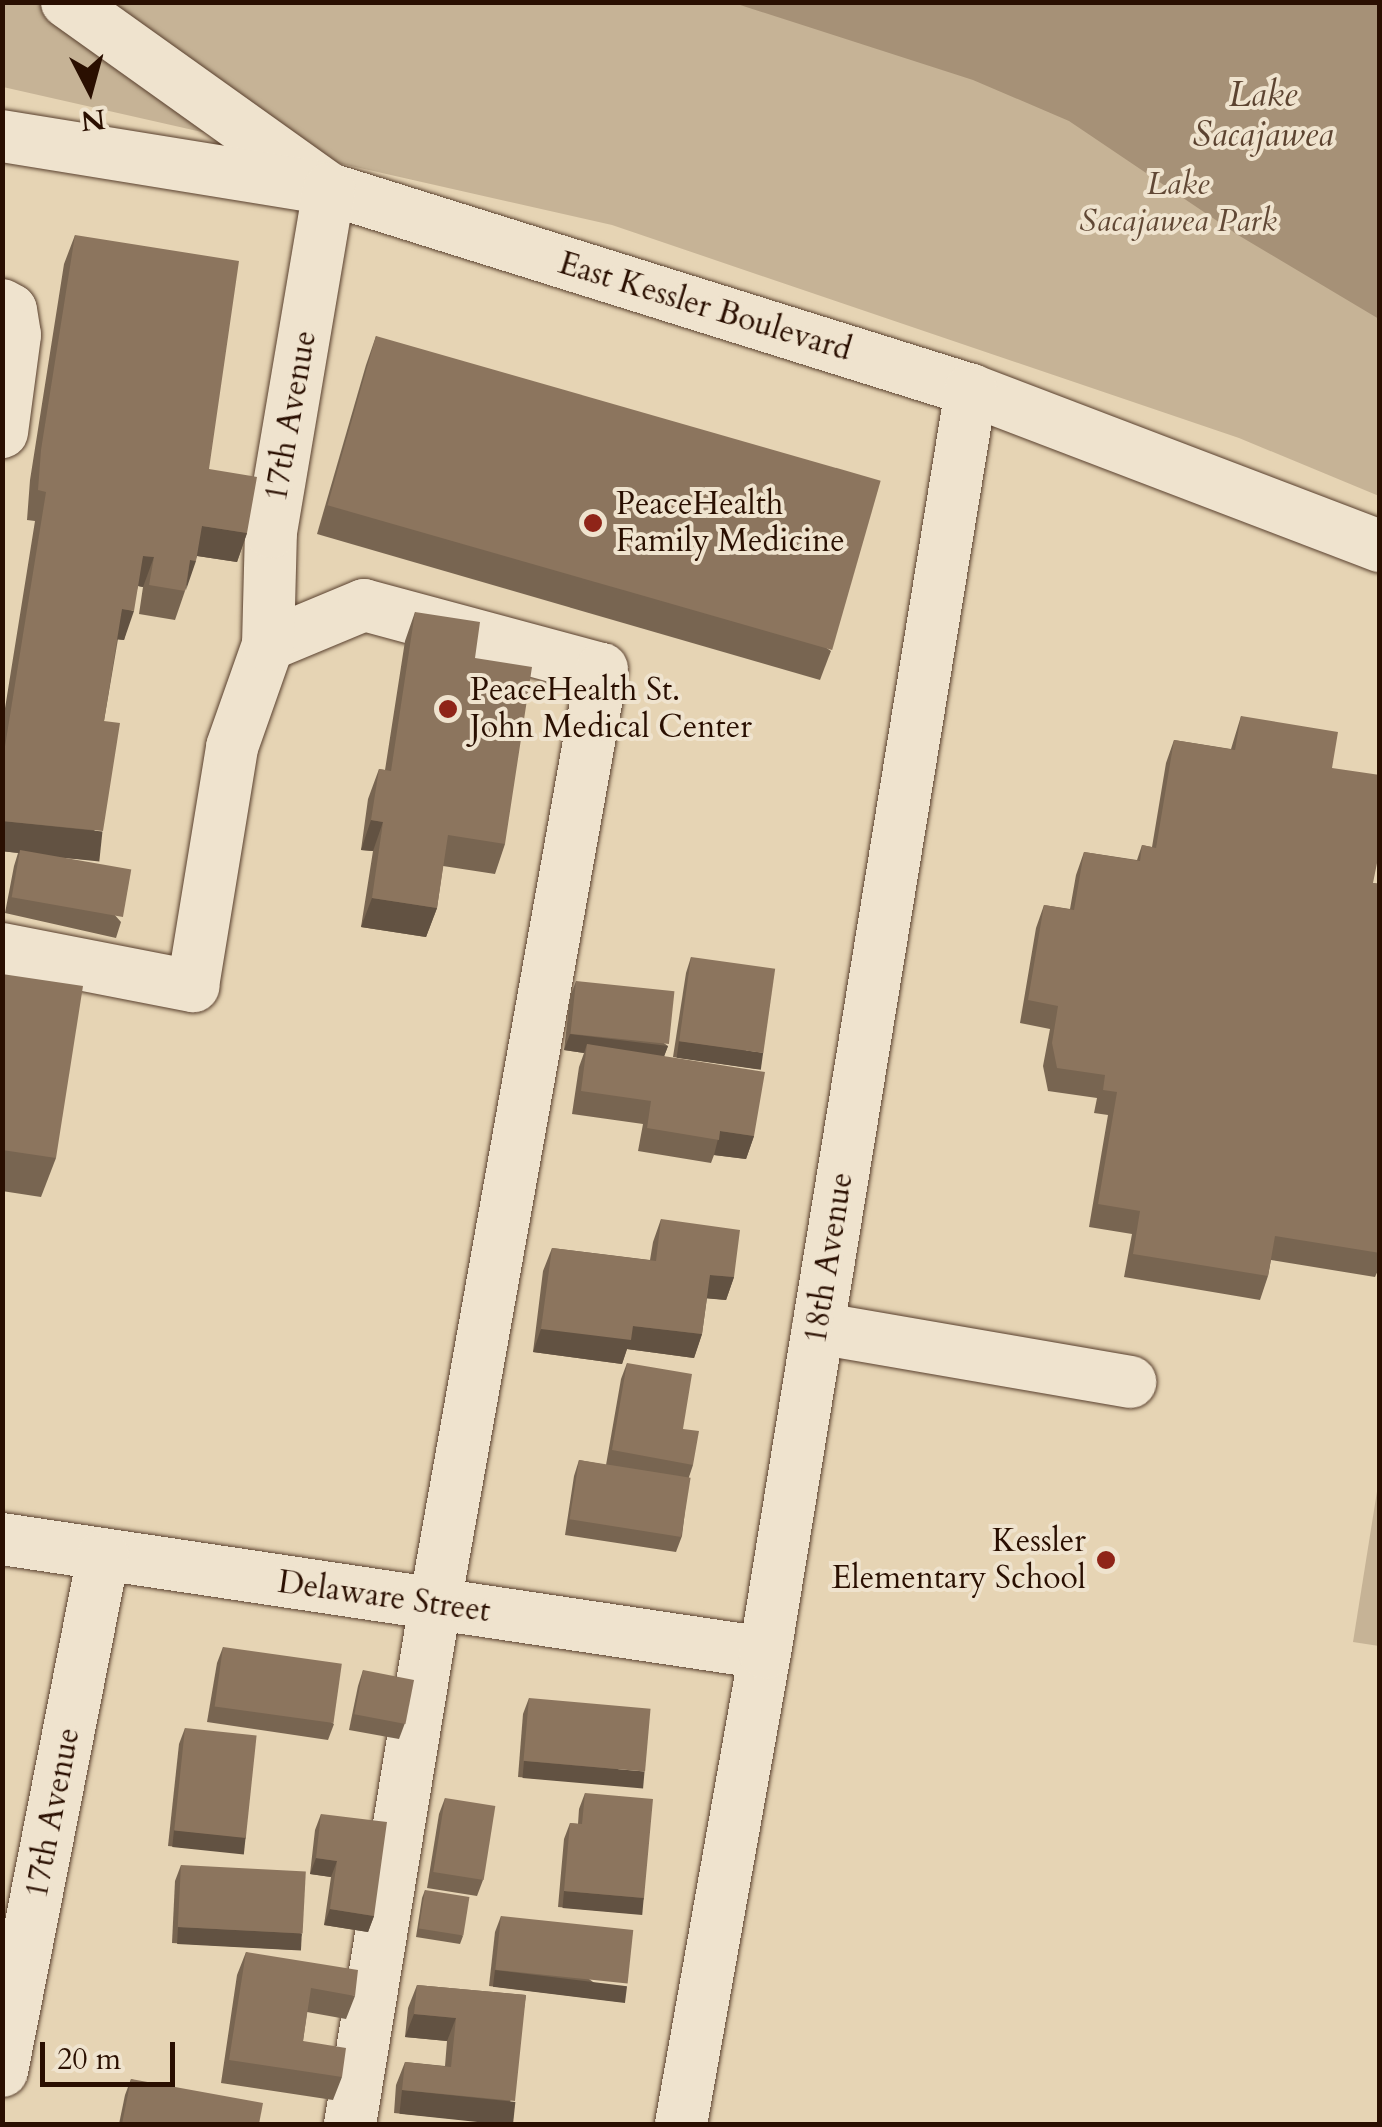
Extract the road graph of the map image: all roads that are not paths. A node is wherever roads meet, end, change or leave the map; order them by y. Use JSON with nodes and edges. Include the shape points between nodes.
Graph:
{"nodes":[{"id":1,"x":67,"y":2,"type":"edge"},
{"id":2,"x":2,"y":136,"type":"edge"},
{"id":3,"x":329,"y":188,"type":"junction"},
{"id":4,"x":2,"y":305,"type":"edge"},
{"id":5,"x":971,"y":390,"type":"junction"},
{"id":6,"x":2,"y":432,"type":"edge"},
{"id":7,"x":1380,"y":546,"type":"edge"},
{"id":8,"x":268,"y":644,"type":"junction"},
{"id":9,"x":2,"y":949,"type":"edge"},
{"id":10,"x":818,"y":1328,"type":"junction"},
{"id":11,"x":1130,"y":1382,"type":"dead end"},
{"id":12,"x":2,"y":1539,"type":"edge"},
{"id":13,"x":102,"y":1556,"type":"junction"},
{"id":14,"x":435,"y":1604,"type":"junction"},
{"id":15,"x":766,"y":1653,"type":"junction"},
{"id":16,"x":2,"y":2071,"type":"edge"},
{"id":17,"x":350,"y":2124,"type":"edge"},
{"id":18,"x":681,"y":2124,"type":"edge"}],
"edges":[{"from":1,"to":3,"type":"street","name":"East Kessler Boulevard"},
{"from":2,"to":3,"type":"street"},
{"from":3,"to":5,"type":"street","name":"East Kessler Boulevard"},
{"from":3,"to":8,"type":"street","name":"17th Avenue","via":[[271,532]]},
{"from":4,"to":6,"type":"street","via":[[11,310],[15,334]]},
{"from":5,"to":7,"type":"street","name":"East Kessler Boulevard"},
{"from":5,"to":10,"type":"street","name":"18th Avenue"},
{"from":8,"to":9,"type":"street","name":"17th Avenue","via":[[232,747],[193,986]]},
{"from":8,"to":14,"type":"street","via":[[364,604],[602,668]]},
{"from":10,"to":11,"type":"street"},
{"from":10,"to":15,"type":"street","name":"18th Avenue"},
{"from":12,"to":13,"type":"street","name":"Delaware Street"},
{"from":13,"to":14,"type":"street","name":"Delaware Street"},
{"from":13,"to":16,"type":"street","name":"17th Avenue"},
{"from":14,"to":15,"type":"street","name":"Delaware Street"},
{"from":14,"to":17,"type":"street"},
{"from":15,"to":18,"type":"street","name":"18th Avenue"}]}
